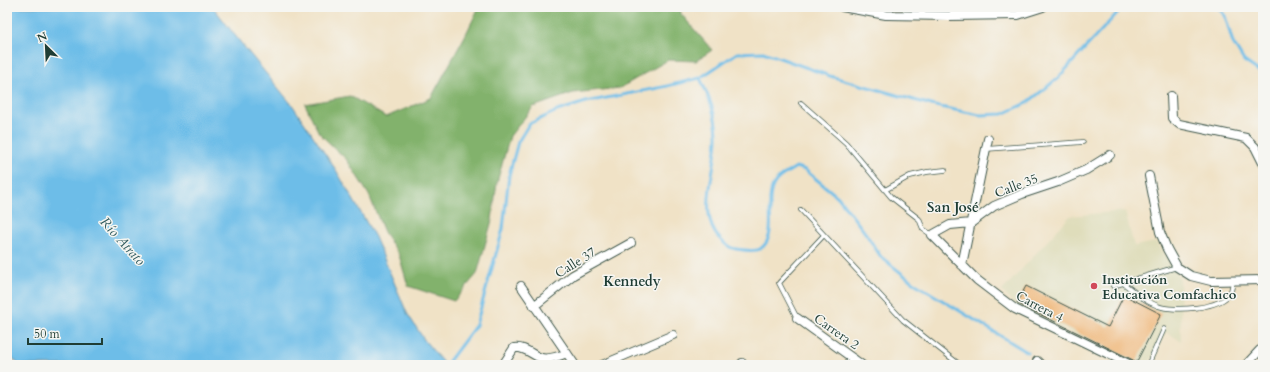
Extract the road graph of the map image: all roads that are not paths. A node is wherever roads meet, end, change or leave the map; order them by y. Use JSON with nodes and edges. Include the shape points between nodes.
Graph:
{"nodes":[{"id":1,"x":842,"y":7,"type":"edge"},
{"id":2,"x":1043,"y":7,"type":"edge"},
{"id":3,"x":1018,"y":11,"type":"edge"},
{"id":4,"x":1171,"y":96,"type":"dead end"},
{"id":5,"x":801,"y":102,"type":"dead end"},
{"id":6,"x":988,"y":139,"type":"dead end"},
{"id":7,"x":1083,"y":142,"type":"dead end"},
{"id":8,"x":986,"y":149,"type":"junction"},
{"id":9,"x":1110,"y":155,"type":"dead end"},
{"id":10,"x":1263,"y":163,"type":"edge"},
{"id":11,"x":945,"y":170,"type":"dead end"},
{"id":12,"x":1148,"y":176,"type":"dead end"},
{"id":13,"x":885,"y":190,"type":"junction"},
{"id":14,"x":801,"y":210,"type":"dead end"},
{"id":15,"x":971,"y":223,"type":"junction"},
{"id":16,"x":824,"y":235,"type":"junction"},
{"id":17,"x":932,"y":235,"type":"junction"},
{"id":18,"x":631,"y":243,"type":"dead end"},
{"id":19,"x":962,"y":265,"type":"junction"},
{"id":20,"x":1177,"y":267,"type":"junction"},
{"id":21,"x":1263,"y":280,"type":"edge"},
{"id":22,"x":1233,"y":281,"type":"junction"},
{"id":23,"x":1122,"y":282,"type":"junction"},
{"id":24,"x":520,"y":286,"type":"dead end"},
{"id":25,"x":1114,"y":286,"type":"dead end"},
{"id":26,"x":534,"y":306,"type":"junction"},
{"id":27,"x":797,"y":318,"type":"joint"},
{"id":28,"x":1164,"y":329,"type":"dead end"},
{"id":29,"x":673,"y":335,"type":"dead end"},
{"id":30,"x":1260,"y":350,"type":"dead end"},
{"id":31,"x":566,"y":353,"type":"junction"},
{"id":32,"x":854,"y":359,"type":"junction"},
{"id":33,"x":503,"y":365,"type":"edge"},
{"id":34,"x":575,"y":365,"type":"edge"},
{"id":35,"x":602,"y":365,"type":"edge"},
{"id":36,"x":847,"y":365,"type":"edge"},
{"id":37,"x":862,"y":365,"type":"edge"},
{"id":38,"x":960,"y":365,"type":"edge"},
{"id":39,"x":1131,"y":365,"type":"edge"},
{"id":40,"x":1148,"y":365,"type":"edge"},
{"id":41,"x":1246,"y":365,"type":"edge"}],
"edges":[{"from":1,"to":3,"type":"street","via":[[886,15],[949,16]]},
{"from":2,"to":3,"type":"street"},
{"from":4,"to":10,"type":"street","via":[[1172,118],[1178,124],[1246,138],[1255,147]]},
{"from":5,"to":13,"type":"lane","via":[[846,144]]},
{"from":6,"to":8,"type":"street"},
{"from":7,"to":8,"type":"lane"},
{"from":8,"to":15,"type":"street"},
{"from":9,"to":15,"type":"street","name":"Calle 35","via":[[1086,170],[994,206]]},
{"from":11,"to":13,"type":"lane","via":[[910,176]]},
{"from":12,"to":20,"type":"street","via":[[1160,232]]},
{"from":13,"to":17,"type":"lane","via":[[919,219],[923,229]]},
{"from":14,"to":16,"type":"lane"},
{"from":15,"to":17,"type":"street","via":[[950,225]]},
{"from":15,"to":19,"type":"street"},
{"from":16,"to":27,"type":"lane","via":[[779,283]]},
{"from":16,"to":38,"type":"lane","via":[[903,320]]},
{"from":17,"to":19,"type":"street","name":"Carrera 4"},
{"from":18,"to":26,"type":"street","name":"Calle 37","via":[[573,276]]},
{"from":19,"to":39,"type":"street","name":"Carrera 4","via":[[1015,309]]},
{"from":20,"to":22,"type":"street","via":[[1191,276],[1211,281]]},
{"from":20,"to":23,"type":"lane"},
{"from":21,"to":22,"type":"street"},
{"from":22,"to":23,"type":"lane","via":[[1230,293],[1215,304],[1177,309],[1159,307],[1139,296]]},
{"from":23,"to":25,"type":"lane"},
{"from":24,"to":26,"type":"street"},
{"from":26,"to":31,"type":"street"},
{"from":27,"to":32,"type":"street","name":"Carrera 2"},
{"from":28,"to":40,"type":"lane"},
{"from":29,"to":35,"type":"street"},
{"from":30,"to":41,"type":"street"},
{"from":31,"to":33,"type":"street","via":[[555,358],[542,358],[519,347],[514,348]]},
{"from":31,"to":34,"type":"street"},
{"from":32,"to":36,"type":"street"},
{"from":32,"to":37,"type":"street","name":"Carrera 2"}]}
